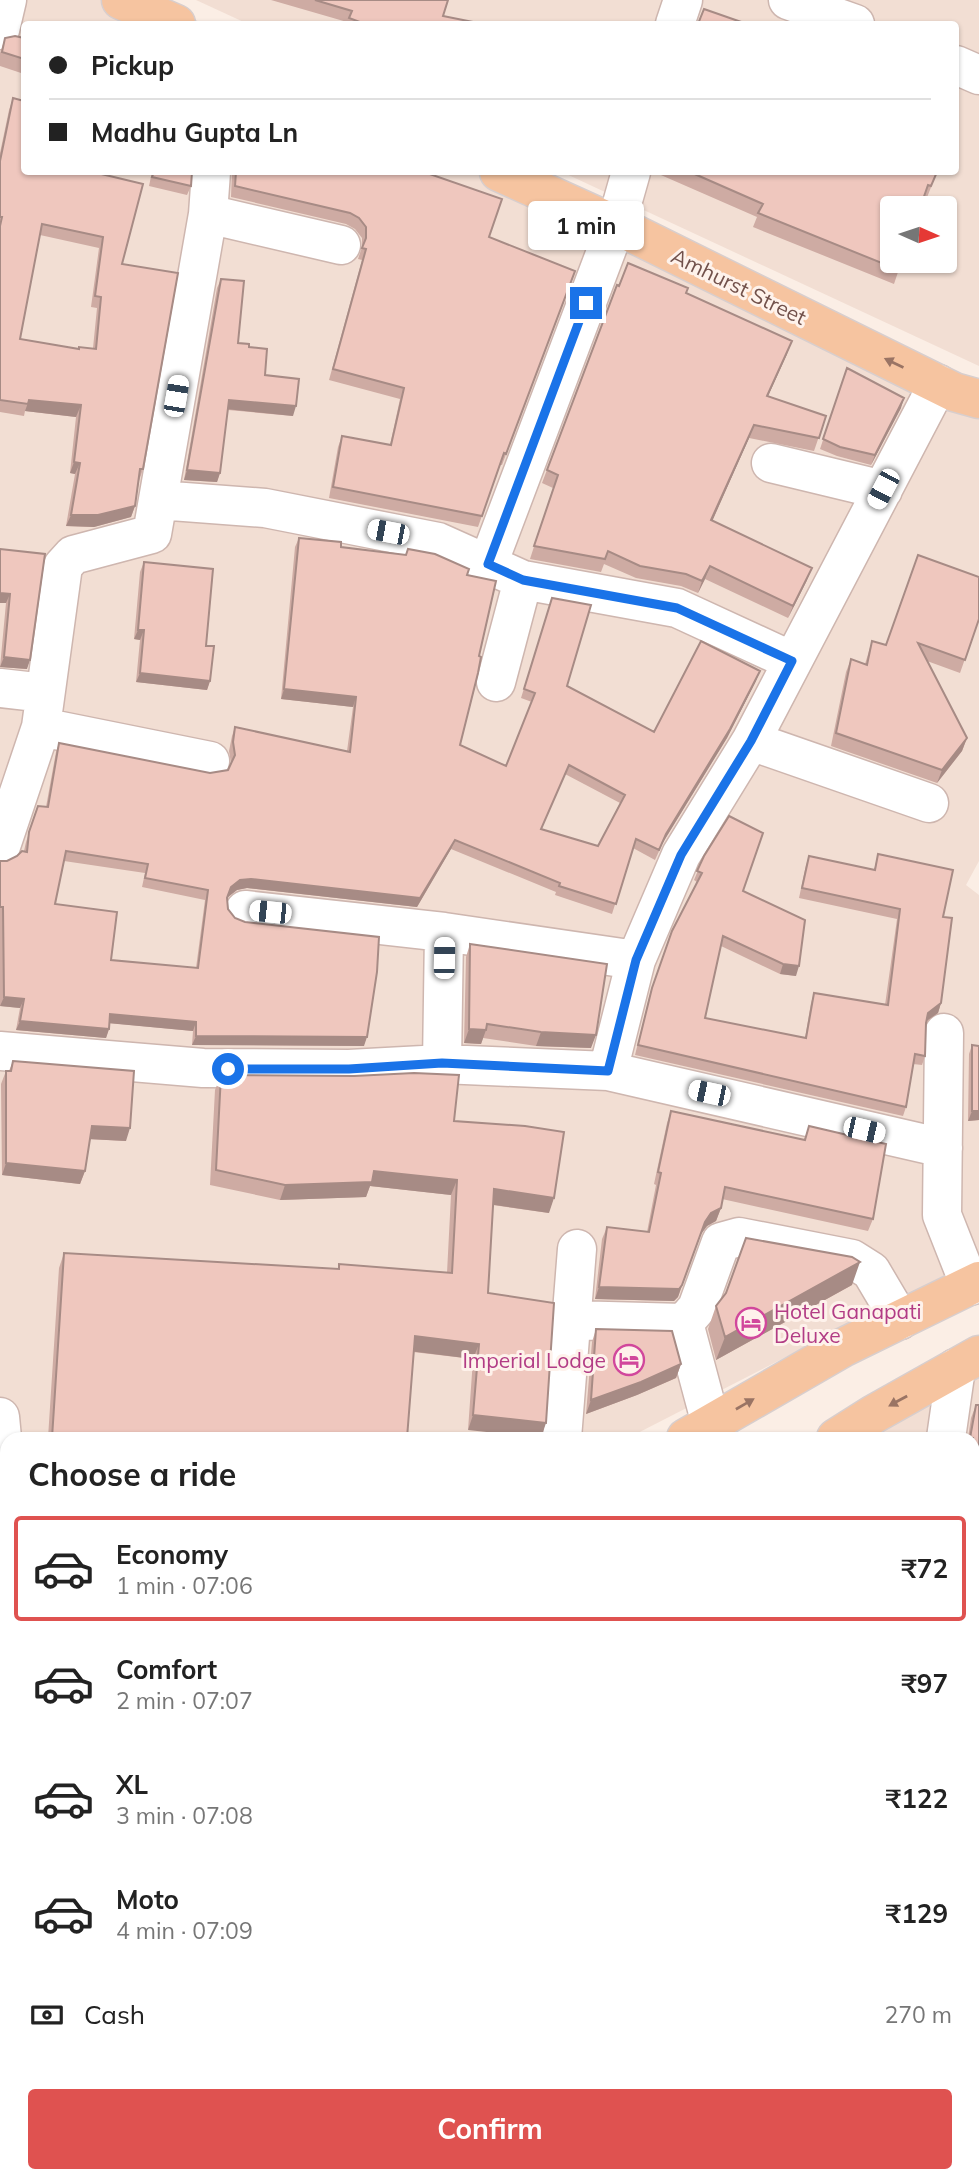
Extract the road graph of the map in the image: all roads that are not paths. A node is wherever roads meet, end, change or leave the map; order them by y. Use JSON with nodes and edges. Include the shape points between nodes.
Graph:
{"nodes":[{"id":1,"x":7,"y":0,"type":"edge"},
{"id":2,"x":121,"y":0,"type":"edge"},
{"id":3,"x":683,"y":0,"type":"edge"},
{"id":4,"x":789,"y":0,"type":"edge"},
{"id":5,"x":169,"y":21,"type":"edge"},
{"id":6,"x":676,"y":21,"type":"edge"},
{"id":7,"x":847,"y":21,"type":"edge"},
{"id":8,"x":0,"y":30,"type":"edge"},
{"id":9,"x":959,"y":66,"type":"edge"},
{"id":10,"x":979,"y":75,"type":"edge"},
{"id":11,"x":211,"y":175,"type":"edge"},
{"id":12,"x":506,"y":175,"type":"edge"},
{"id":13,"x":630,"y":175,"type":"edge"},
{"id":14,"x":208,"y":214,"type":"junction"},
{"id":15,"x":615,"y":225,"type":"junction"},
{"id":16,"x":341,"y":245,"type":"dead end"},
{"id":17,"x":938,"y":384,"type":"junction"},
{"id":18,"x":979,"y":399,"type":"edge"},
{"id":19,"x":771,"y":463,"type":"dead end"},
{"id":20,"x":883,"y":489,"type":"junction"},
{"id":21,"x":158,"y":500,"type":"junction"},
{"id":22,"x":488,"y":564,"type":"junction"},
{"id":23,"x":523,"y":580,"type":"junction"},
{"id":24,"x":792,"y":661,"type":"junction"},
{"id":25,"x":496,"y":682,"type":"dead end"},
{"id":26,"x":0,"y":688,"type":"edge"},
{"id":27,"x":43,"y":710,"type":"junction"},
{"id":28,"x":751,"y":741,"type":"junction"},
{"id":29,"x":210,"y":761,"type":"dead end"},
{"id":30,"x":929,"y":803,"type":"dead end"},
{"id":31,"x":0,"y":849,"type":"edge"},
{"id":32,"x":245,"y":910,"type":"dead end"},
{"id":33,"x":444,"y":932,"type":"junction"},
{"id":34,"x":636,"y":960,"type":"junction"},
{"id":35,"x":944,"y":1033,"type":"dead end"},
{"id":36,"x":0,"y":1051,"type":"edge"},
{"id":37,"x":442,"y":1063,"type":"junction"},
{"id":38,"x":608,"y":1071,"type":"junction"},
{"id":39,"x":943,"y":1148,"type":"junction"},
{"id":40,"x":577,"y":1249,"type":"dead end"},
{"id":41,"x":974,"y":1283,"type":"edge"},
{"id":42,"x":570,"y":1320,"type":"junction"},
{"id":43,"x":900,"y":1320,"type":"junction"},
{"id":44,"x":684,"y":1322,"type":"junction"},
{"id":45,"x":967,"y":1362,"type":"edge"},
{"id":46,"x":699,"y":1431,"type":"edge"},
{"id":47,"x":562,"y":1432,"type":"edge"},
{"id":48,"x":846,"y":1432,"type":"edge"},
{"id":49,"x":948,"y":1432,"type":"edge"}],
"edges":[{"from":1,"to":8,"type":"street"},
{"from":2,"to":5,"type":"main road"},
{"from":3,"to":6,"type":"street"},
{"from":4,"to":7,"type":"street"},
{"from":9,"to":10,"type":"street"},
{"from":11,"to":14,"type":"street"},
{"from":12,"to":15,"type":"main road","name":"Amhurst Street"},
{"from":13,"to":15,"type":"street"},
{"from":14,"to":16,"type":"street"},
{"from":14,"to":21,"type":"street"},
{"from":17,"to":15,"type":"main road","name":"Amhurst Street","one_way":true},
{"from":15,"to":22,"type":"street"},
{"from":17,"to":18,"type":"main road","name":"Amhurst Street"},
{"from":17,"to":20,"type":"street"},
{"from":19,"to":20,"type":"street"},
{"from":20,"to":24,"type":"street"},
{"from":21,"to":22,"type":"street","via":[[265,508],[438,542]]},
{"from":21,"to":27,"type":"street","via":[[152,534],[73,555],[63,566]]},
{"from":22,"to":23,"type":"street"},
{"from":23,"to":24,"type":"street","via":[[677,608]]},
{"from":23,"to":25,"type":"street"},
{"from":24,"to":28,"type":"street"},
{"from":26,"to":27,"type":"street"},
{"from":27,"to":29,"type":"street"},
{"from":27,"to":31,"type":"street"},
{"from":28,"to":30,"type":"street"},
{"from":28,"to":34,"type":"street","via":[[681,855]]},
{"from":32,"to":33,"type":"street"},
{"from":33,"to":34,"type":"street"},
{"from":33,"to":37,"type":"street"},
{"from":34,"to":38,"type":"street"},
{"from":35,"to":39,"type":"street"},
{"from":36,"to":37,"type":"street","via":[[203,1068],[349,1069]]},
{"from":37,"to":38,"type":"street"},
{"from":38,"to":39,"type":"street"},
{"from":39,"to":41,"type":"street","via":[[943,1215]]},
{"from":40,"to":42,"type":"street"},
{"from":41,"to":43,"type":"main road"},
{"from":42,"to":44,"type":"street"},
{"from":42,"to":47,"type":"street"},
{"from":43,"to":44,"type":"street","via":[[871,1271],[852,1259],[738,1237],[721,1242],[697,1308]]},
{"from":46,"to":43,"type":"main road","one_way":true},
{"from":44,"to":46,"type":"street"},
{"from":45,"to":48,"type":"main road","one_way":true},
{"from":45,"to":49,"type":"street"}]}
